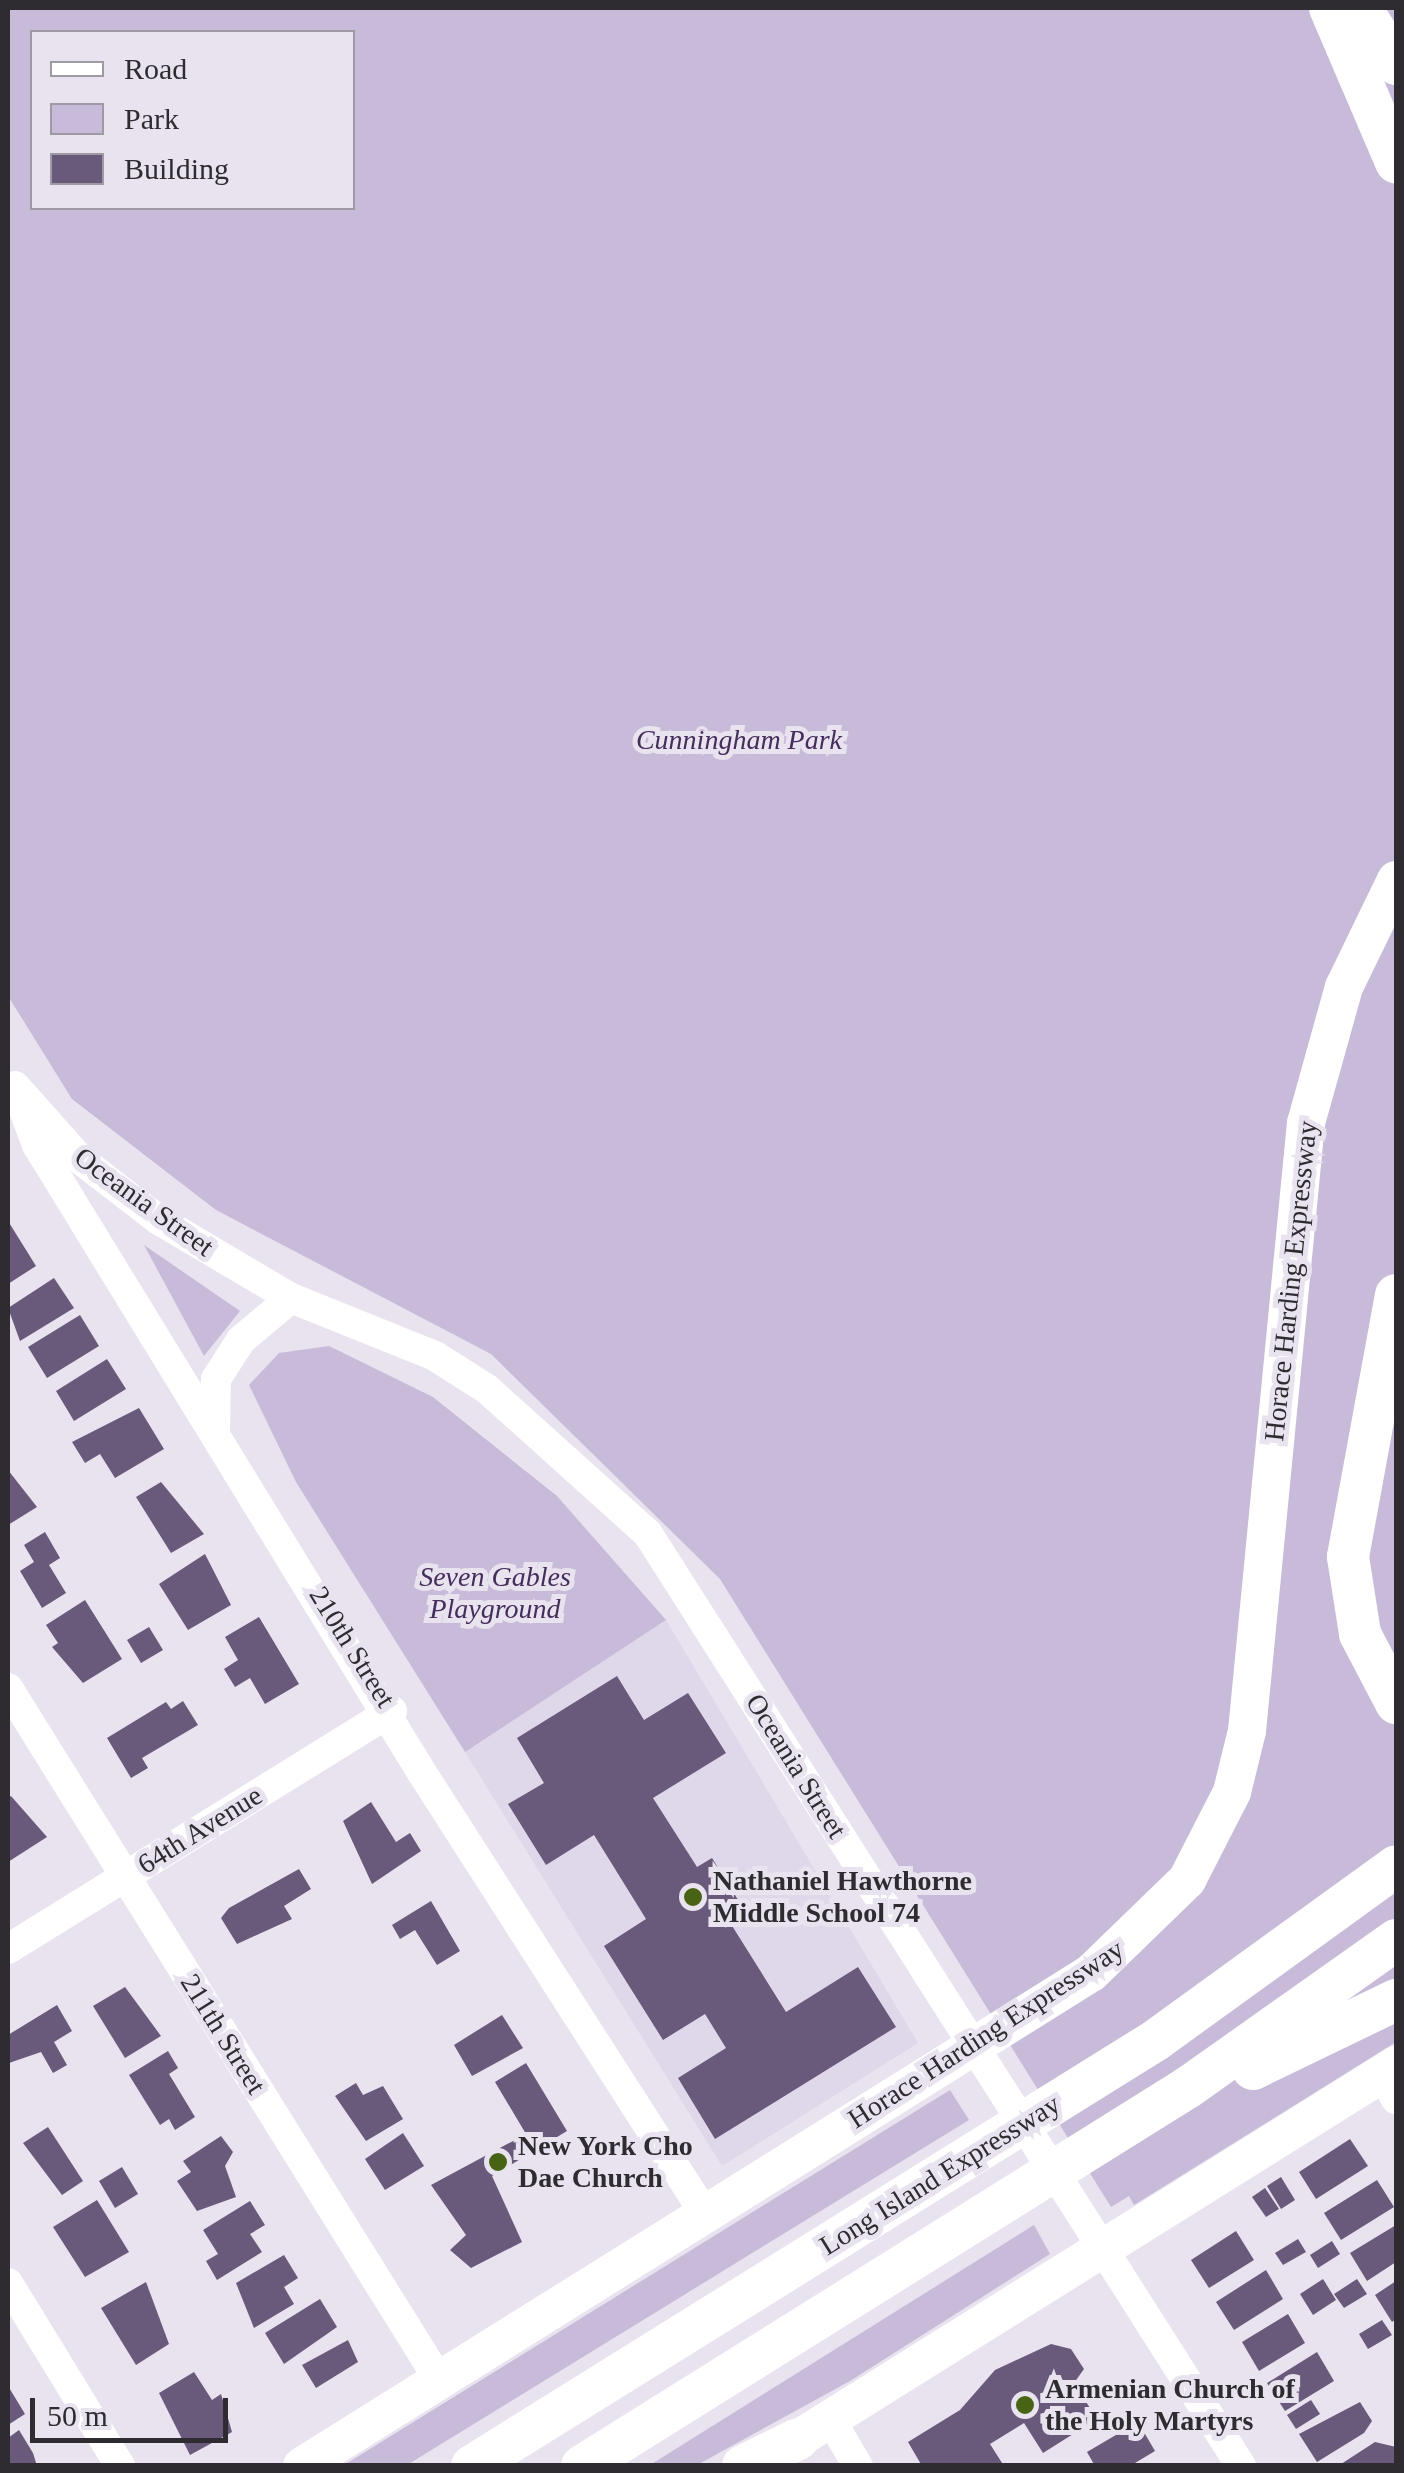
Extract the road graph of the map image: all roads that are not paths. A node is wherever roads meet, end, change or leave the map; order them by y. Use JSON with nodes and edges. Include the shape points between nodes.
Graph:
{"nodes":[{"id":1,"x":1330,"y":8,"type":"edge"},
{"id":2,"x":1362,"y":8,"type":"edge"},
{"id":3,"x":1396,"y":64,"type":"edge"},
{"id":4,"x":1396,"y":162,"type":"edge"},
{"id":5,"x":1396,"y":880,"type":"edge"},
{"id":6,"x":11,"y":1081,"type":"edge"},
{"id":7,"x":1396,"y":1295,"type":"edge"},
{"id":8,"x":291,"y":1298,"type":"junction"},
{"id":9,"x":216,"y":1430,"type":"junction"},
{"id":10,"x":8,"y":1688,"type":"edge"},
{"id":11,"x":1396,"y":1703,"type":"edge"},
{"id":12,"x":392,"y":1711,"type":"junction"},
{"id":13,"x":1396,"y":1840,"type":"edge"},
{"id":14,"x":1396,"y":1866,"type":"edge"},
{"id":15,"x":125,"y":1876,"type":"junction"},
{"id":16,"x":1396,"y":1940,"type":"edge"},
{"id":17,"x":8,"y":1949,"type":"edge"},
{"id":18,"x":1274,"y":1960,"type":"junction"},
{"id":19,"x":1396,"y":2000,"type":"edge"},
{"id":20,"x":971,"y":2045,"type":"junction"},
{"id":21,"x":1392,"y":2080,"type":"edge"},
{"id":22,"x":1104,"y":2141,"type":"junction"},
{"id":23,"x":705,"y":2214,"type":"junction"},
{"id":24,"x":1104,"y":2246,"type":"junction"},
{"id":25,"x":8,"y":2282,"type":"edge"},
{"id":26,"x":439,"y":2380,"type":"junction"},
{"id":27,"x":813,"y":2428,"type":"junction"},
{"id":28,"x":120,"y":2466,"type":"edge"},
{"id":29,"x":302,"y":2466,"type":"edge"},
{"id":30,"x":472,"y":2466,"type":"edge"},
{"id":31,"x":582,"y":2466,"type":"edge"},
{"id":32,"x":743,"y":2466,"type":"edge"},
{"id":33,"x":754,"y":2466,"type":"edge"},
{"id":34,"x":858,"y":2466,"type":"edge"},
{"id":35,"x":1241,"y":2466,"type":"edge"}],
"edges":[{"from":1,"to":4,"type":"highway"},
{"from":2,"to":3,"type":"highway"},
{"from":5,"to":20,"type":"main road","name":"Horace Harding Expressway","via":[[1344,987],[1306,1123],[1251,1696],[1232,1792],[1195,1868],[1145,1930]]},
{"from":6,"to":8,"type":"street","name":"Oceania Street","via":[[96,1172]]},
{"from":6,"to":9,"type":"street","name":"210th Street","via":[[37,1144]]},
{"from":7,"to":11,"type":"highway","via":[[1348,1557],[1360,1634]]},
{"from":8,"to":9,"type":"street","via":[[241,1340],[216,1378]]},
{"from":8,"to":20,"type":"street","name":"Oceania Street","via":[[435,1356],[487,1388],[648,1534]]},
{"from":9,"to":12,"type":"street","name":"210th Street"},
{"from":10,"to":15,"type":"street","name":"211th Street"},
{"from":12,"to":15,"type":"street","name":"64th Avenue"},
{"from":12,"to":23,"type":"street","name":"210th Street","via":[[424,1776]]},
{"from":13,"to":18,"type":"highway"},
{"from":14,"to":18,"type":"highway","name":"Long Island Expressway"},
{"from":15,"to":17,"type":"street","name":"64th Avenue"},
{"from":15,"to":26,"type":"street","name":"211th Street"},
{"from":16,"to":22,"type":"highway","name":"Long Island Expressway"},
{"from":18,"to":30,"type":"highway","name":"Long Island Expressway"},
{"from":19,"to":22,"type":"highway"},
{"from":20,"to":23,"type":"main road","name":"Horace Harding Expressway"},
{"from":20,"to":24,"type":"street","name":"Oceania Street"},
{"from":21,"to":24,"type":"main road"},
{"from":22,"to":31,"type":"highway","name":"Long Island Expressway"},
{"from":23,"to":26,"type":"main road","name":"Horace Harding Expressway"},
{"from":24,"to":27,"type":"main road"},
{"from":24,"to":35,"type":"street","name":"Oceania Street"},
{"from":25,"to":28,"type":"street"},
{"from":26,"to":29,"type":"main road","name":"Horace Harding Expressway"},
{"from":27,"to":32,"type":"highway"},
{"from":27,"to":33,"type":"main road"},
{"from":27,"to":34,"type":"street"}]}
